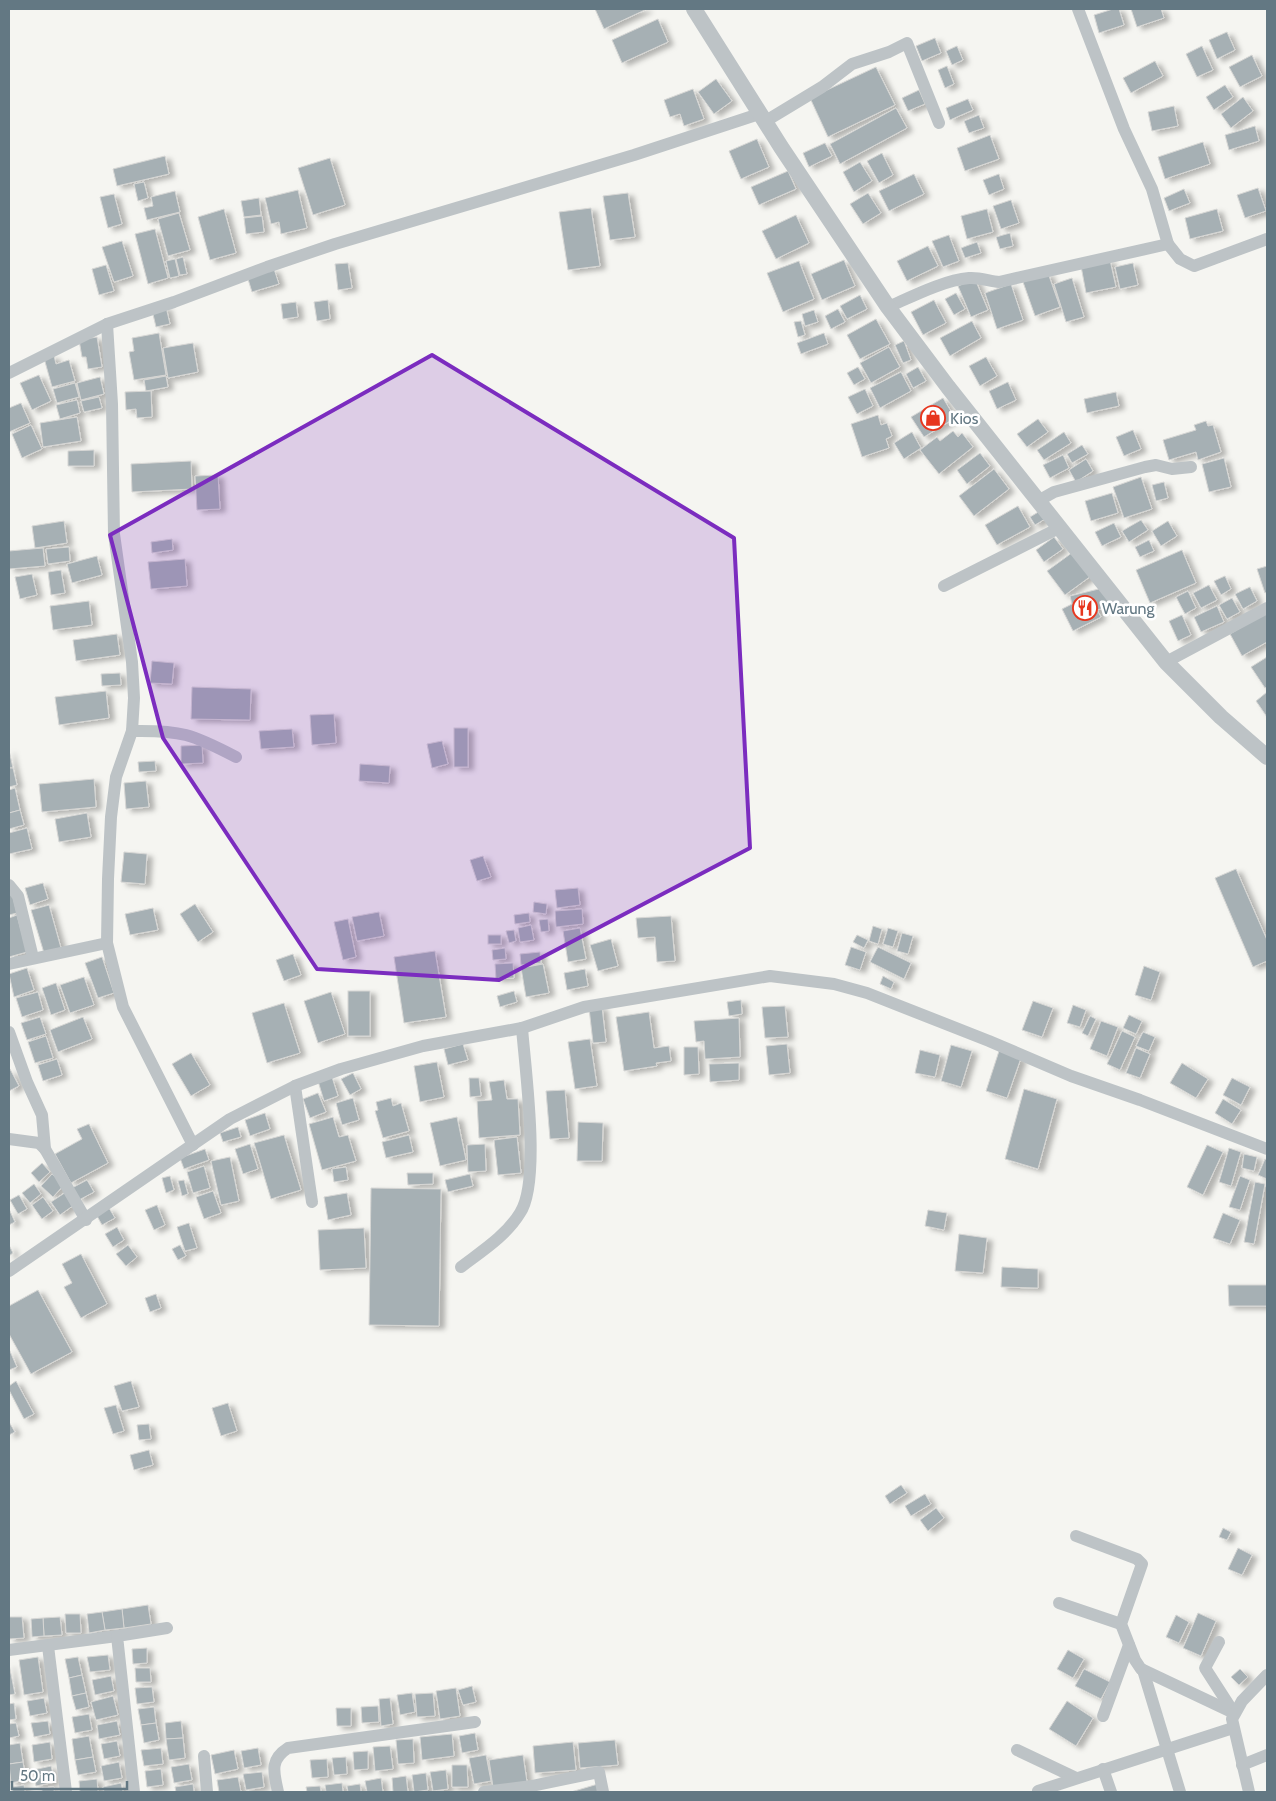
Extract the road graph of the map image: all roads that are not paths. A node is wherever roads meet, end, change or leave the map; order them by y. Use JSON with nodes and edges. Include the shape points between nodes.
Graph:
{"nodes":[{"id":1,"x":694,"y":9,"type":"edge"},
{"id":2,"x":1078,"y":9,"type":"edge"},
{"id":3,"x":768,"y":117,"type":"junction"},
{"id":4,"x":939,"y":123,"type":"dead end"},
{"id":5,"x":1267,"y":239,"type":"edge"},
{"id":6,"x":1168,"y":244,"type":"junction"},
{"id":7,"x":888,"y":307,"type":"junction"},
{"id":8,"x":107,"y":324,"type":"junction"},
{"id":9,"x":9,"y":374,"type":"edge"},
{"id":10,"x":1191,"y":467,"type":"dead end"},
{"id":11,"x":1046,"y":497,"type":"junction"},
{"id":12,"x":1059,"y":528,"type":"junction"},
{"id":13,"x":944,"y":586,"type":"dead end"},
{"id":14,"x":1267,"y":608,"type":"edge"},
{"id":15,"x":1176,"y":657,"type":"junction"},
{"id":16,"x":132,"y":731,"type":"junction"},
{"id":17,"x":236,"y":757,"type":"dead end"},
{"id":18,"x":1267,"y":757,"type":"edge"},
{"id":19,"x":9,"y":885,"type":"edge"},
{"id":20,"x":108,"y":943,"type":"junction"},
{"id":21,"x":33,"y":958,"type":"junction"},
{"id":22,"x":9,"y":964,"type":"edge"},
{"id":23,"x":522,"y":1028,"type":"junction"},
{"id":24,"x":9,"y":1034,"type":"edge"},
{"id":25,"x":295,"y":1086,"type":"junction"},
{"id":26,"x":9,"y":1139,"type":"edge"},
{"id":27,"x":193,"y":1145,"type":"junction"},
{"id":28,"x":45,"y":1149,"type":"junction"},
{"id":29,"x":1267,"y":1149,"type":"edge"},
{"id":30,"x":312,"y":1202,"type":"dead end"},
{"id":31,"x":86,"y":1220,"type":"junction"},
{"id":32,"x":461,"y":1267,"type":"dead end"},
{"id":33,"x":9,"y":1271,"type":"edge"},
{"id":34,"x":1076,"y":1536,"type":"dead end"},
{"id":35,"x":1059,"y":1603,"type":"dead end"},
{"id":36,"x":1121,"y":1624,"type":"junction"},
{"id":37,"x":167,"y":1628,"type":"dead end"},
{"id":38,"x":117,"y":1636,"type":"junction"},
{"id":39,"x":1219,"y":1642,"type":"dead end"},
{"id":40,"x":1128,"y":1645,"type":"junction"},
{"id":41,"x":48,"y":1646,"type":"junction"},
{"id":42,"x":9,"y":1650,"type":"edge"},
{"id":43,"x":1143,"y":1670,"type":"junction"},
{"id":44,"x":1267,"y":1675,"type":"edge"},
{"id":45,"x":1234,"y":1713,"type":"junction"},
{"id":46,"x":1103,"y":1716,"type":"dead end"},
{"id":47,"x":475,"y":1722,"type":"dead end"},
{"id":48,"x":1233,"y":1728,"type":"junction"},
{"id":49,"x":1166,"y":1749,"type":"junction"},
{"id":50,"x":1017,"y":1750,"type":"dead end"},
{"id":51,"x":1267,"y":1755,"type":"edge"},
{"id":52,"x":204,"y":1756,"type":"dead end"},
{"id":53,"x":1242,"y":1765,"type":"junction"},
{"id":54,"x":1103,"y":1768,"type":"junction"},
{"id":55,"x":1076,"y":1778,"type":"junction"},
{"id":56,"x":533,"y":1789,"type":"edge"},
{"id":57,"x":1038,"y":1790,"type":"dead end"},
{"id":58,"x":66,"y":1792,"type":"edge"},
{"id":59,"x":134,"y":1792,"type":"edge"},
{"id":60,"x":207,"y":1792,"type":"edge"},
{"id":61,"x":278,"y":1792,"type":"edge"},
{"id":62,"x":484,"y":1792,"type":"edge"},
{"id":63,"x":603,"y":1792,"type":"edge"},
{"id":64,"x":1111,"y":1792,"type":"edge"},
{"id":65,"x":1180,"y":1792,"type":"edge"},
{"id":66,"x":1249,"y":1792,"type":"edge"}],
"edges":[{"from":1,"to":3,"type":"street"},
{"from":2,"to":6,"type":"street","via":[[1124,129],[1152,189]]},
{"from":3,"to":4,"type":"street","via":[[822,87],[852,64],[907,43]]},
{"from":3,"to":7,"type":"street"},
{"from":3,"to":8,"type":"street","via":[[335,244]]},
{"from":5,"to":6,"type":"street","via":[[1194,266],[1180,260]]},
{"from":6,"to":7,"type":"street","via":[[1000,282],[961,279]]},
{"from":7,"to":11,"type":"street"},
{"from":8,"to":9,"type":"street"},
{"from":8,"to":16,"type":"street","via":[[114,534],[132,662]]},
{"from":10,"to":11,"type":"street","via":[[1145,467]]},
{"from":11,"to":12,"type":"street"},
{"from":12,"to":13,"type":"street"},
{"from":12,"to":15,"type":"street"},
{"from":14,"to":15,"type":"street"},
{"from":15,"to":18,"type":"street","via":[[1221,717]]},
{"from":16,"to":17,"type":"street","via":[[183,733]]},
{"from":16,"to":20,"type":"street","via":[[116,777],[112,809]]},
{"from":19,"to":21,"type":"street","via":[[18,896]]},
{"from":20,"to":21,"type":"street"},
{"from":20,"to":27,"type":"street","via":[[123,1007]]},
{"from":21,"to":22,"type":"street"},
{"from":23,"to":25,"type":"street","via":[[423,1046],[341,1069]]},
{"from":23,"to":29,"type":"street","via":[[584,1007],[770,976],[804,979],[867,993],[1071,1076]]},
{"from":23,"to":32,"type":"street","via":[[531,1139],[530,1178],[522,1212],[488,1247]]},
{"from":24,"to":28,"type":"street","via":[[42,1114]]},
{"from":25,"to":27,"type":"street","via":[[230,1119]]},
{"from":25,"to":30,"type":"street"},
{"from":26,"to":28,"type":"street","via":[[39,1143]]},
{"from":27,"to":31,"type":"street"},
{"from":28,"to":31,"type":"street"},
{"from":31,"to":33,"type":"street"},
{"from":34,"to":36,"type":"street","via":[[1137,1559],[1142,1564]]},
{"from":35,"to":36,"type":"street"},
{"from":36,"to":40,"type":"street"},
{"from":37,"to":38,"type":"street"},
{"from":38,"to":41,"type":"street"},
{"from":38,"to":59,"type":"street"},
{"from":39,"to":45,"type":"street","via":[[1205,1668]]},
{"from":40,"to":43,"type":"street"},
{"from":40,"to":46,"type":"street"},
{"from":41,"to":42,"type":"street"},
{"from":41,"to":58,"type":"street"},
{"from":43,"to":45,"type":"street"},
{"from":43,"to":49,"type":"street"},
{"from":44,"to":45,"type":"street"},
{"from":45,"to":48,"type":"street"},
{"from":47,"to":61,"type":"street","via":[[288,1748],[279,1753],[273,1767]]},
{"from":48,"to":49,"type":"street"},
{"from":48,"to":53,"type":"street"},
{"from":49,"to":54,"type":"street"},
{"from":49,"to":65,"type":"street"},
{"from":50,"to":55,"type":"street"},
{"from":51,"to":53,"type":"street"},
{"from":52,"to":60,"type":"street"},
{"from":53,"to":66,"type":"street"},
{"from":54,"to":55,"type":"street"},
{"from":54,"to":64,"type":"street"},
{"from":55,"to":57,"type":"street"},
{"from":56,"to":62,"type":"street"},
{"from":56,"to":63,"type":"street","via":[[598,1772]]}]}
